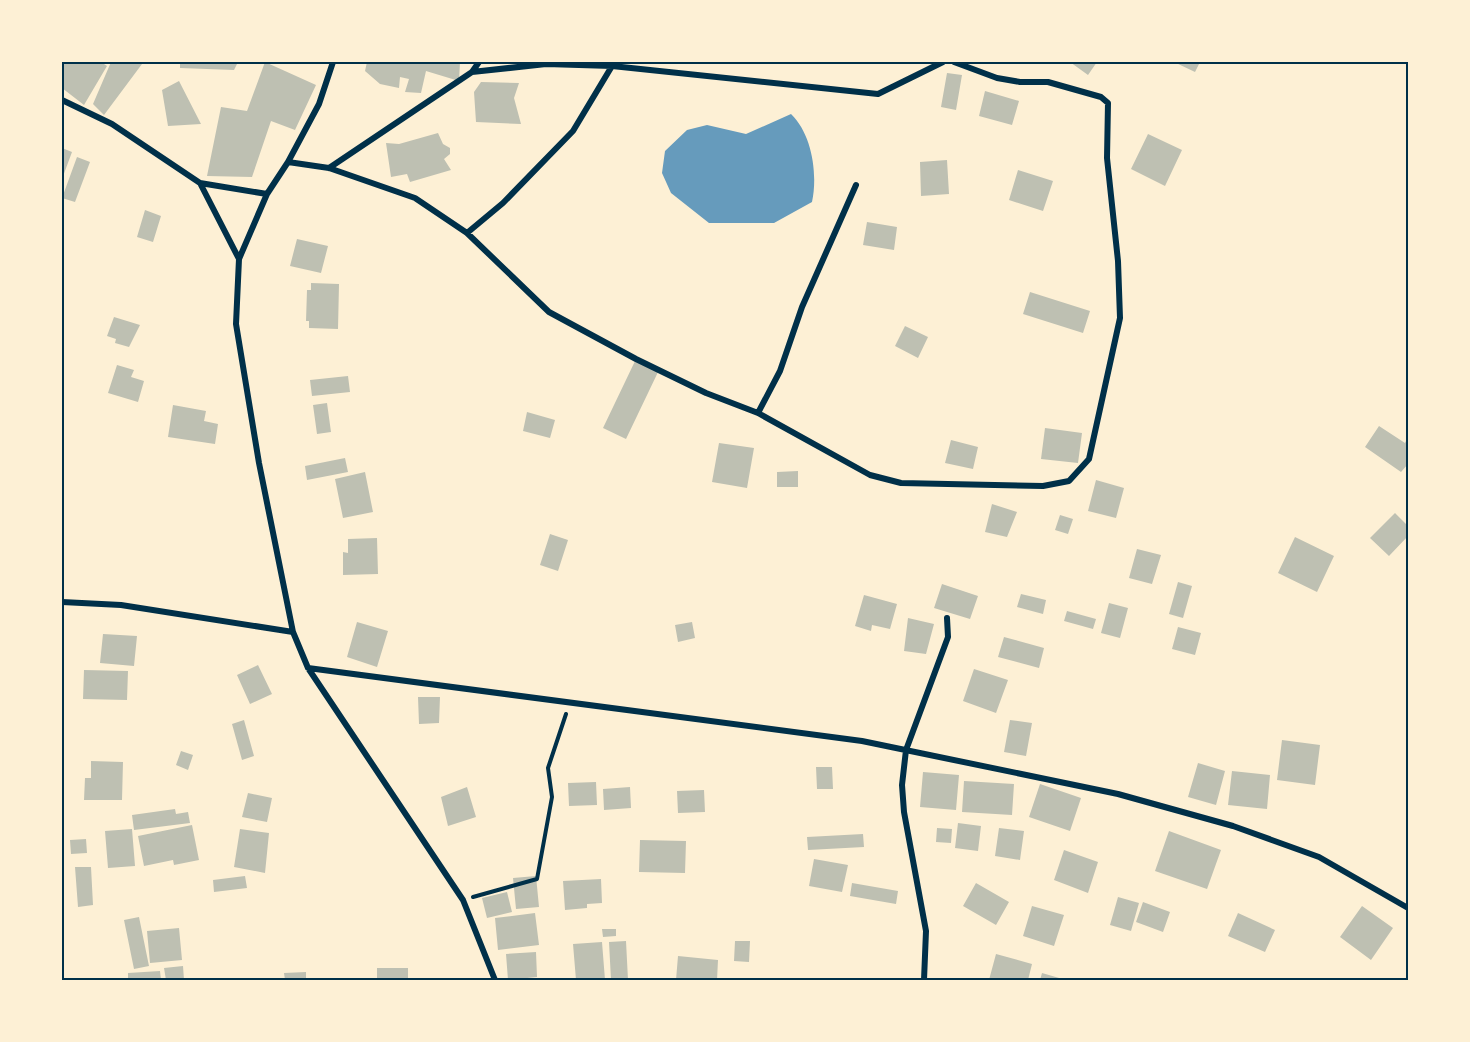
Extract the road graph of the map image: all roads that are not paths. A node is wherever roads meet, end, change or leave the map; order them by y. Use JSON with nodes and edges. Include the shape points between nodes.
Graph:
{"nodes":[{"id":1,"x":333,"y":62,"type":"edge"},
{"id":2,"x":479,"y":62,"type":"edge"},
{"id":3,"x":943,"y":62,"type":"edge"},
{"id":4,"x":954,"y":62,"type":"edge"},
{"id":5,"x":612,"y":66,"type":"junction"},
{"id":6,"x":472,"y":72,"type":"junction"},
{"id":7,"x":62,"y":100,"type":"edge"},
{"id":8,"x":288,"y":162,"type":"junction"},
{"id":9,"x":329,"y":168,"type":"junction"},
{"id":10,"x":200,"y":183,"type":"junction"},
{"id":11,"x":856,"y":185,"type":"dead end"},
{"id":12,"x":267,"y":194,"type":"junction"},
{"id":13,"x":467,"y":233,"type":"junction"},
{"id":14,"x":239,"y":259,"type":"junction"},
{"id":15,"x":758,"y":414,"type":"junction"},
{"id":16,"x":62,"y":602,"type":"edge"},
{"id":17,"x":947,"y":618,"type":"dead end"},
{"id":18,"x":292,"y":632,"type":"junction"},
{"id":19,"x":308,"y":668,"type":"junction"},
{"id":20,"x":906,"y":750,"type":"junction"},
{"id":21,"x":1408,"y":908,"type":"edge"},
{"id":22,"x":495,"y":981,"type":"edge"},
{"id":23,"x":924,"y":981,"type":"edge"}],
"edges":[{"from":1,"to":8,"type":"street","via":[[319,104]]},
{"from":2,"to":6,"type":"street"},
{"from":3,"to":5,"type":"street","via":[[878,94]]},
{"from":4,"to":15,"type":"street","via":[[997,78],[1048,82],[1101,97],[1108,104],[1107,158],[1120,318],[1089,459],[1069,481],[1043,486],[901,483],[870,475]]},
{"from":5,"to":6,"type":"street","via":[[546,64]]},
{"from":5,"to":13,"type":"street","via":[[573,131],[503,203]]},
{"from":6,"to":9,"type":"street"},
{"from":7,"to":10,"type":"street","via":[[112,124]]},
{"from":8,"to":9,"type":"street"},
{"from":8,"to":12,"type":"street"},
{"from":9,"to":13,"type":"street","via":[[415,198]]},
{"from":10,"to":12,"type":"street"},
{"from":10,"to":14,"type":"street"},
{"from":11,"to":15,"type":"street","via":[[802,307],[780,371]]},
{"from":12,"to":14,"type":"street"},
{"from":13,"to":15,"type":"street","via":[[549,312],[636,359]]},
{"from":14,"to":18,"type":"street","via":[[236,324]]},
{"from":16,"to":18,"type":"street","via":[[121,605]]},
{"from":17,"to":20,"type":"street","via":[[948,637]]},
{"from":18,"to":19,"type":"street"},
{"from":19,"to":20,"type":"street"},
{"from":19,"to":22,"type":"street","via":[[463,900]]},
{"from":20,"to":21,"type":"street","via":[[1118,794],[1233,826],[1319,857]]},
{"from":20,"to":23,"type":"street","via":[[904,812],[926,931]]}]}
